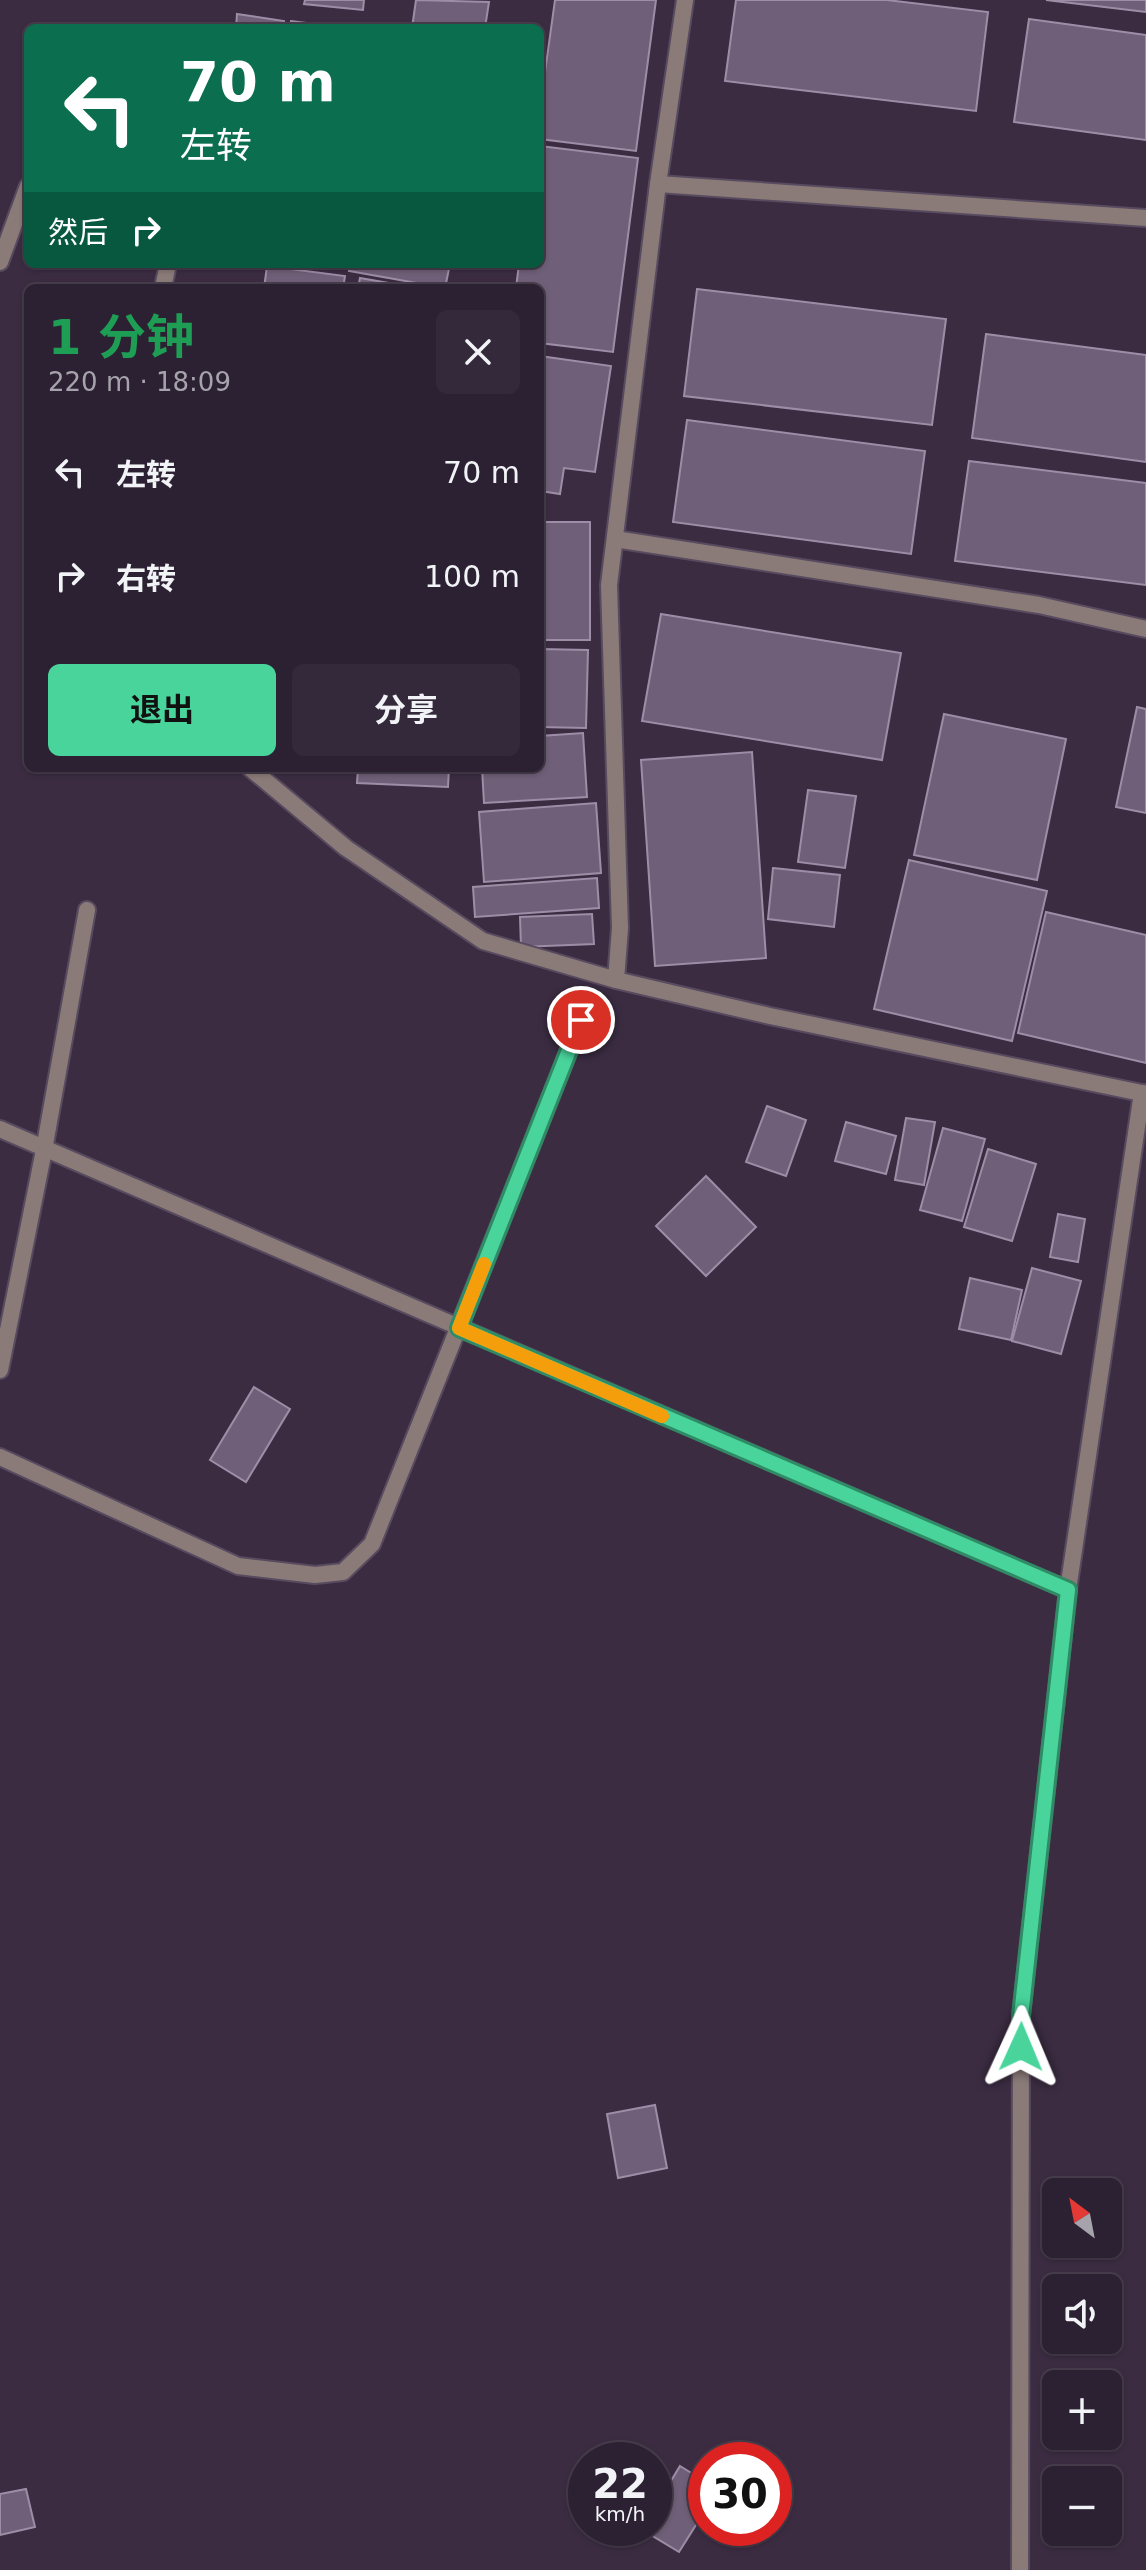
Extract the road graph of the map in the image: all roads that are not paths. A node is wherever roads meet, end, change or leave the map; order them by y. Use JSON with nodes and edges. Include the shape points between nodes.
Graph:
{"nodes":[{"id":1,"x":685,"y":0,"type":"edge"},
{"id":2,"x":658,"y":184,"type":"junction"},
{"id":3,"x":24,"y":197,"type":"edge"},
{"id":4,"x":1146,"y":218,"type":"edge"},
{"id":5,"x":0,"y":262,"type":"edge"},
{"id":6,"x":615,"y":539,"type":"junction"},
{"id":7,"x":1146,"y":629,"type":"edge"},
{"id":8,"x":255,"y":772,"type":"edge"},
{"id":9,"x":87,"y":910,"type":"dead end"},
{"id":10,"x":616,"y":980,"type":"junction"},
{"id":11,"x":581,"y":1020,"type":"dead end"},
{"id":12,"x":1144,"y":1094,"type":"edge"},
{"id":13,"x":0,"y":1129,"type":"edge"},
{"id":14,"x":44,"y":1150,"type":"junction"},
{"id":15,"x":459,"y":1328,"type":"junction"},
{"id":16,"x":0,"y":1370,"type":"edge"},
{"id":17,"x":0,"y":1457,"type":"edge"},
{"id":18,"x":1068,"y":1590,"type":"junction"},
{"id":19,"x":1020,"y":2570,"type":"edge"}],
"edges":[{"from":1,"to":2,"type":"street"},
{"from":2,"to":4,"type":"street"},
{"from":2,"to":6,"type":"street"},
{"from":3,"to":5,"type":"street"},
{"from":6,"to":7,"type":"street","via":[[1039,605]]},
{"from":6,"to":10,"type":"street","via":[[609,585],[620,928]]},
{"from":8,"to":10,"type":"street","via":[[346,848],[483,941]]},
{"from":9,"to":14,"type":"street"},
{"from":10,"to":12,"type":"street"},
{"from":11,"to":15,"type":"street"},
{"from":12,"to":18,"type":"street"},
{"from":13,"to":14,"type":"street"},
{"from":14,"to":15,"type":"street"},
{"from":14,"to":16,"type":"street"},
{"from":15,"to":17,"type":"street","via":[[372,1544],[343,1572],[315,1575],[238,1566]]},
{"from":15,"to":18,"type":"street"},
{"from":18,"to":19,"type":"street","via":[[1021,2016]]}]}
